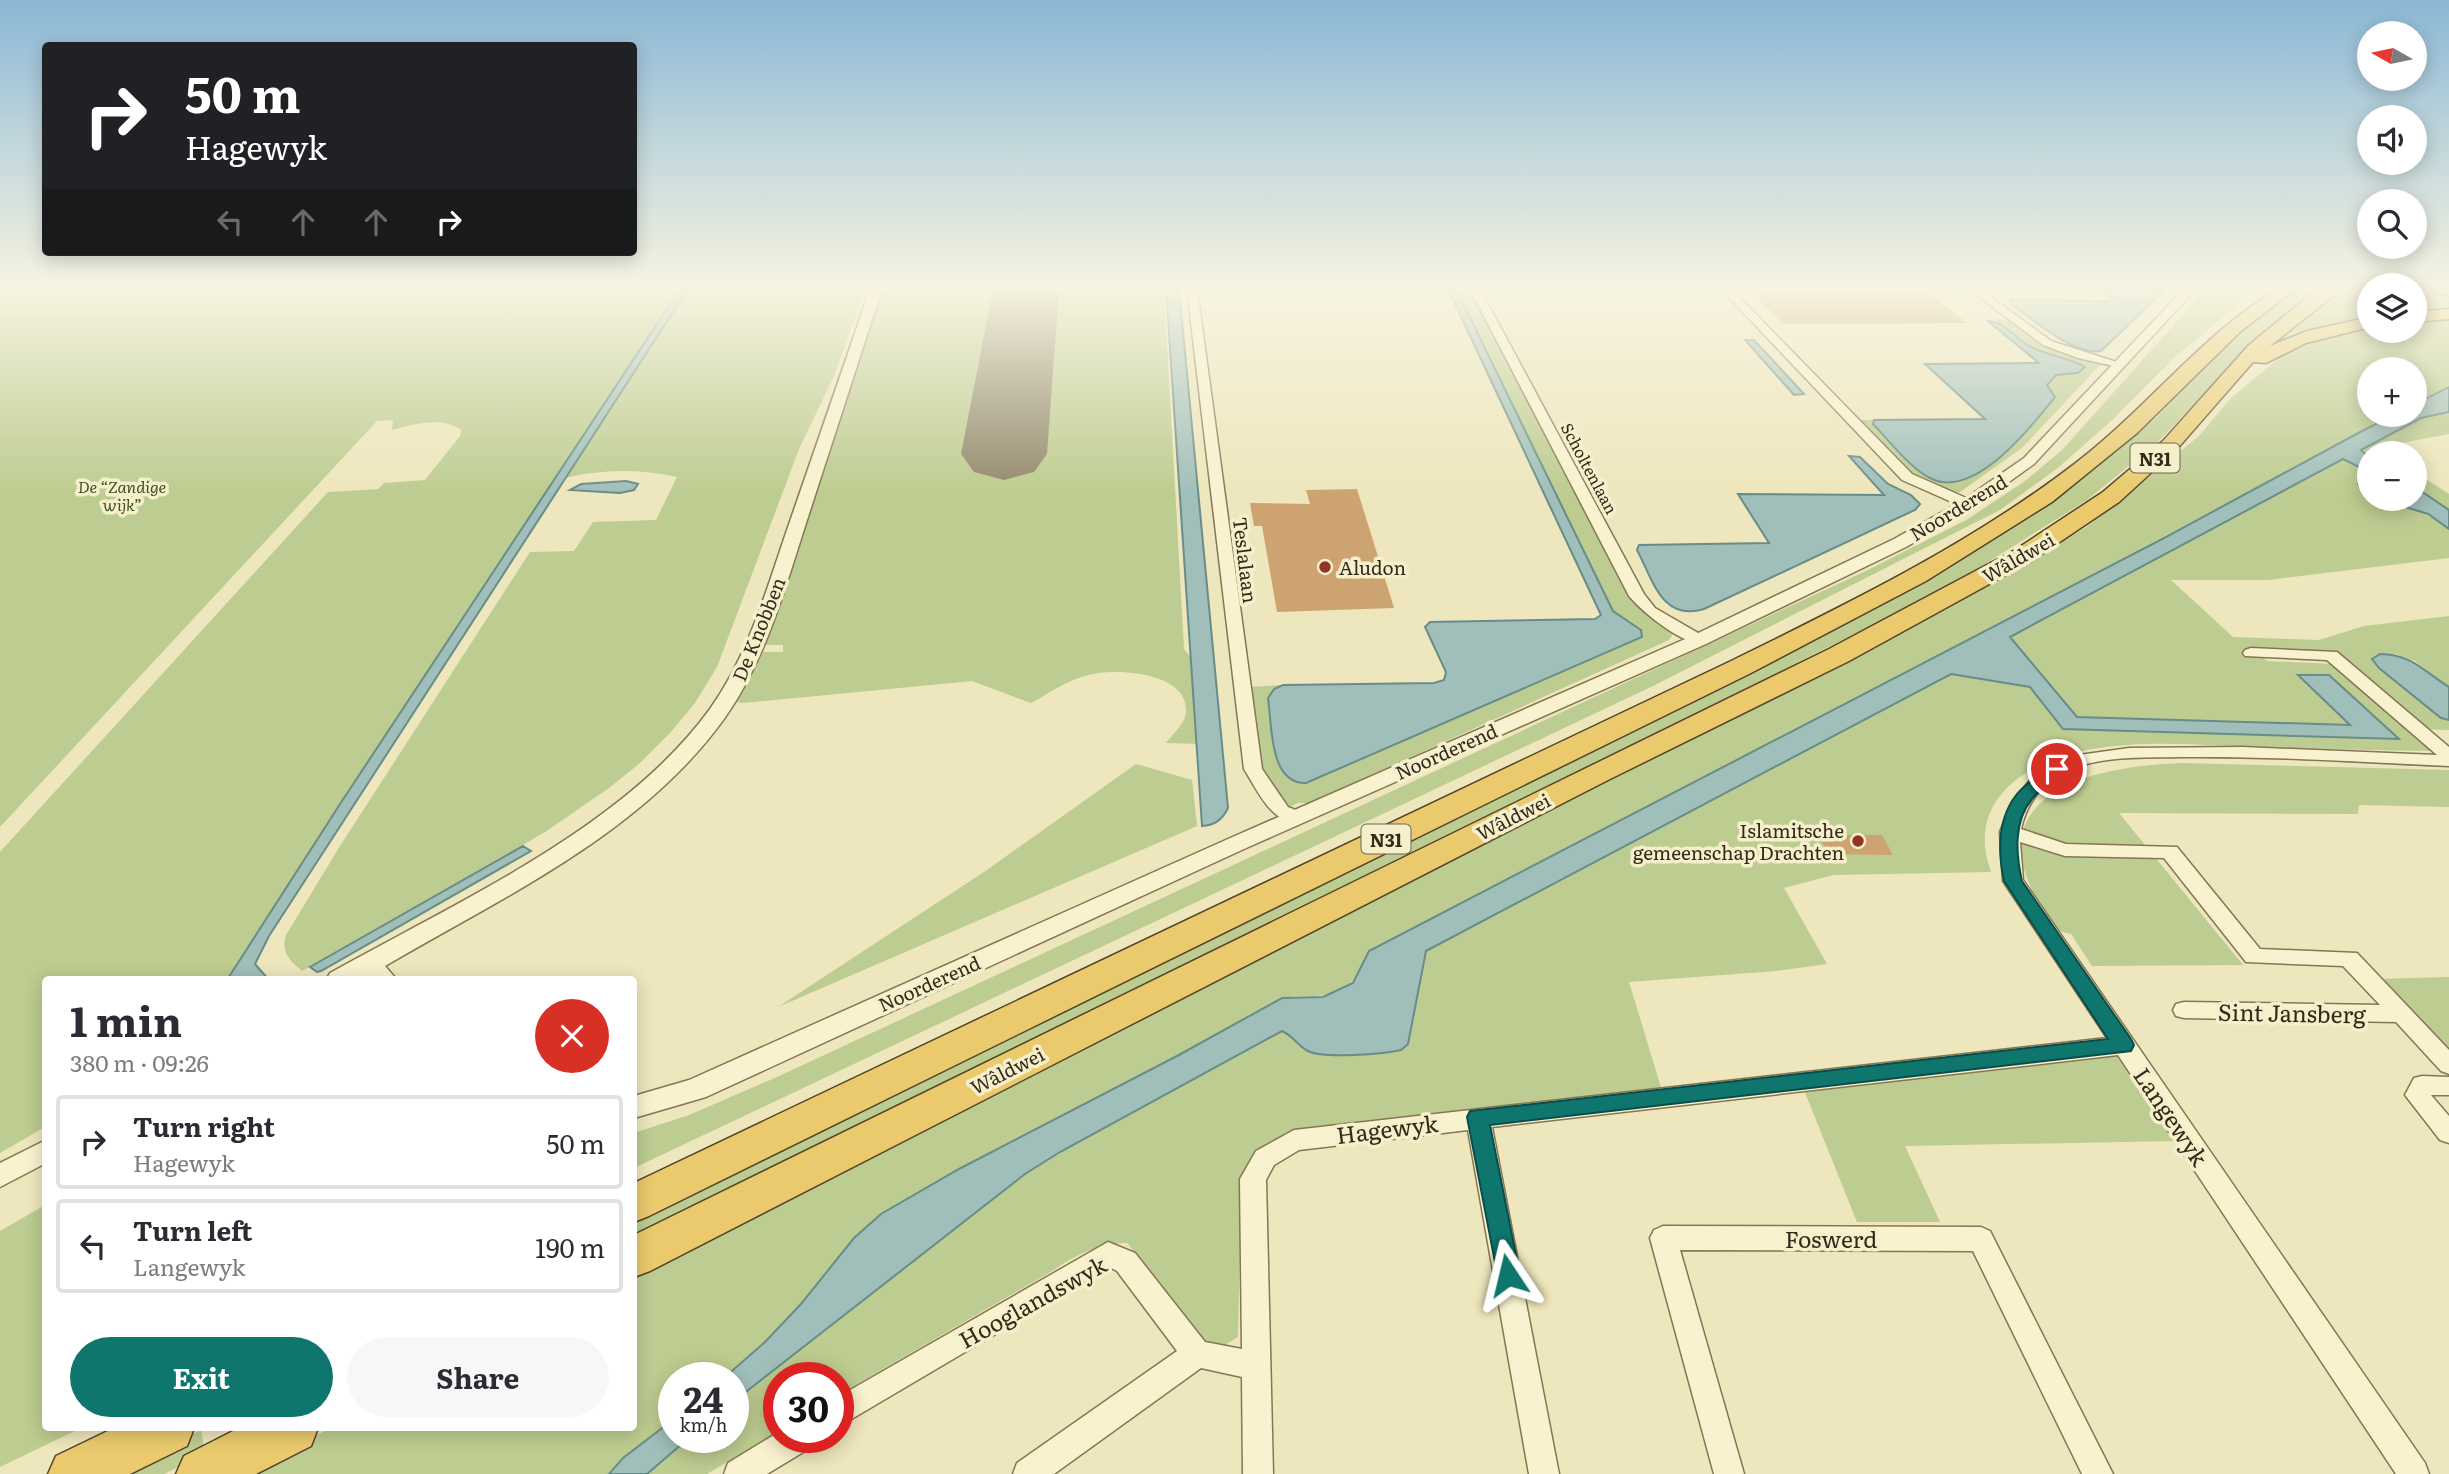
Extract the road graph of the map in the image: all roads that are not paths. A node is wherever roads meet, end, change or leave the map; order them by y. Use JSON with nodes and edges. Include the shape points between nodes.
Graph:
{"nodes":[{"id":1,"x":853,"y":358,"type":"edge"},
{"id":2,"x":1201,"y":358,"type":"edge"},
{"id":3,"x":1511,"y":358,"type":"edge"},
{"id":4,"x":1792,"y":358,"type":"edge"},
{"id":5,"x":2090,"y":358,"type":"edge"},
{"id":6,"x":2124,"y":358,"type":"edge"},
{"id":7,"x":2200,"y":358,"type":"edge"},
{"id":8,"x":2248,"y":358,"type":"edge"},
{"id":9,"x":2261,"y":358,"type":"edge"},
{"id":10,"x":2118,"y":364,"type":"junction"},
{"id":11,"x":2227,"y":379,"type":"junction"},
{"id":12,"x":1968,"y":504,"type":"junction"},
{"id":13,"x":1699,"y":640,"type":"junction"},
{"id":14,"x":2251,"y":653,"type":"dead end"},
{"id":15,"x":2449,"y":758,"type":"edge"},
{"id":16,"x":1296,"y":817,"type":"junction"},
{"id":17,"x":2010,"y":832,"type":"junction"},
{"id":18,"x":375,"y":972,"type":"edge"},
{"id":19,"x":357,"y":976,"type":"edge"},
{"id":20,"x":2184,"y":1010,"type":"dead end"},
{"id":21,"x":2399,"y":1014,"type":"junction"},
{"id":22,"x":2124,"y":1045,"type":"junction"},
{"id":23,"x":2449,"y":1065,"type":"edge"},
{"id":24,"x":2449,"y":1086,"type":"edge"},
{"id":25,"x":637,"y":1106,"type":"edge"},
{"id":26,"x":1478,"y":1117,"type":"junction"},
{"id":27,"x":2449,"y":1133,"type":"edge"},
{"id":28,"x":42,"y":1152,"type":"edge"},
{"id":29,"x":0,"y":1176,"type":"edge"},
{"id":30,"x":637,"y":1202,"type":"edge"},
{"id":31,"x":637,"y":1255,"type":"edge"},
{"id":32,"x":1197,"y":1354,"type":"junction"},
{"id":33,"x":1256,"y":1366,"type":"junction"},
{"id":34,"x":854,"y":1404,"type":"edge"},
{"id":35,"x":163,"y":1431,"type":"edge"},
{"id":36,"x":287,"y":1431,"type":"edge"},
{"id":37,"x":773,"y":1453,"type":"edge"},
{"id":38,"x":74,"y":1474,"type":"edge"},
{"id":39,"x":202,"y":1474,"type":"edge"},
{"id":40,"x":739,"y":1474,"type":"edge"},
{"id":41,"x":1028,"y":1474,"type":"edge"},
{"id":42,"x":1258,"y":1474,"type":"edge"},
{"id":43,"x":1544,"y":1474,"type":"edge"},
{"id":44,"x":1729,"y":1474,"type":"edge"},
{"id":45,"x":2098,"y":1474,"type":"edge"},
{"id":46,"x":2414,"y":1474,"type":"edge"}],
"edges":[{"from":1,"to":18,"type":"street","name":"De Knobben","via":[[765,621],[748,663],[706,728],[624,806]]},
{"from":2,"to":16,"type":"street","name":"Teslalaan","via":[[1253,769],[1281,811]]},
{"from":3,"to":13,"type":"street","name":"Scholtenlaan","via":[[1637,596],[1650,611]]},
{"from":4,"to":12,"type":"street","via":[[1907,477]]},
{"from":5,"to":10,"type":"street"},
{"from":6,"to":10,"type":"street","name":"Noorderend"},
{"from":7,"to":30,"type":"highway","name":"Wâldwei","number":"N31","via":[[2138,421],[2082,468],[2003,524],[1902,584],[1739,668]]},
{"from":8,"to":11,"type":"highway","name":"Wâldwei","number":"N31"},
{"from":9,"to":11,"type":"highway","number":"N31"},
{"from":10,"to":12,"type":"street","name":"Noorderend","via":[[2053,439]]},
{"from":11,"to":31,"type":"highway","name":"Wâldwei","number":"N31","via":[[2170,445],[2111,497],[2024,555],[1839,656]]},
{"from":12,"to":13,"type":"street","name":"Noorderend","via":[[1900,543]]},
{"from":13,"to":16,"type":"street","name":"Noorderend"},
{"from":14,"to":15,"type":"street","name":"Langewyk","via":[[2330,655]]},
{"from":15,"to":17,"type":"street","name":"Langewyk","via":[[2215,751],[2092,757],[2042,779],[2023,797]]},
{"from":16,"to":25,"type":"street","name":"Noorderend","via":[[696,1089]]},
{"from":17,"to":21,"type":"street","name":"Sint Jansberg","via":[[2065,850],[2170,852],[2254,957],[2348,958]]},
{"from":17,"to":22,"type":"street","name":"Langewyk","via":[[2008,858],[2013,881]]},
{"from":18,"to":19,"type":"street"},
{"from":20,"to":21,"type":"street","name":"Sint Jansberg"},
{"from":21,"to":23,"type":"street","name":"Sint Jansberg"},
{"from":22,"to":26,"type":"street","name":"Hagewyk"},
{"from":22,"to":46,"type":"street","name":"Langewyk"},
{"from":24,"to":27,"type":"street","via":[[2423,1085],[2417,1096]]},
{"from":26,"to":33,"type":"street","name":"Hagewyk","via":[[1294,1140],[1265,1158],[1253,1179]]},
{"from":26,"to":43,"type":"street"},
{"from":28,"to":29,"type":"street"},
{"from":32,"to":33,"type":"street"},
{"from":32,"to":34,"type":"street","name":"Hooglandswyk","via":[[1126,1262],[1108,1254]]},
{"from":32,"to":41,"type":"street"},
{"from":33,"to":42,"type":"street","name":"Hagewyk"},
{"from":35,"to":38,"type":"highway"},
{"from":36,"to":39,"type":"highway"},
{"from":37,"to":40,"type":"street"},
{"from":44,"to":45,"type":"street","name":"Foswerd","via":[[1663,1238],[1981,1239]]}]}
